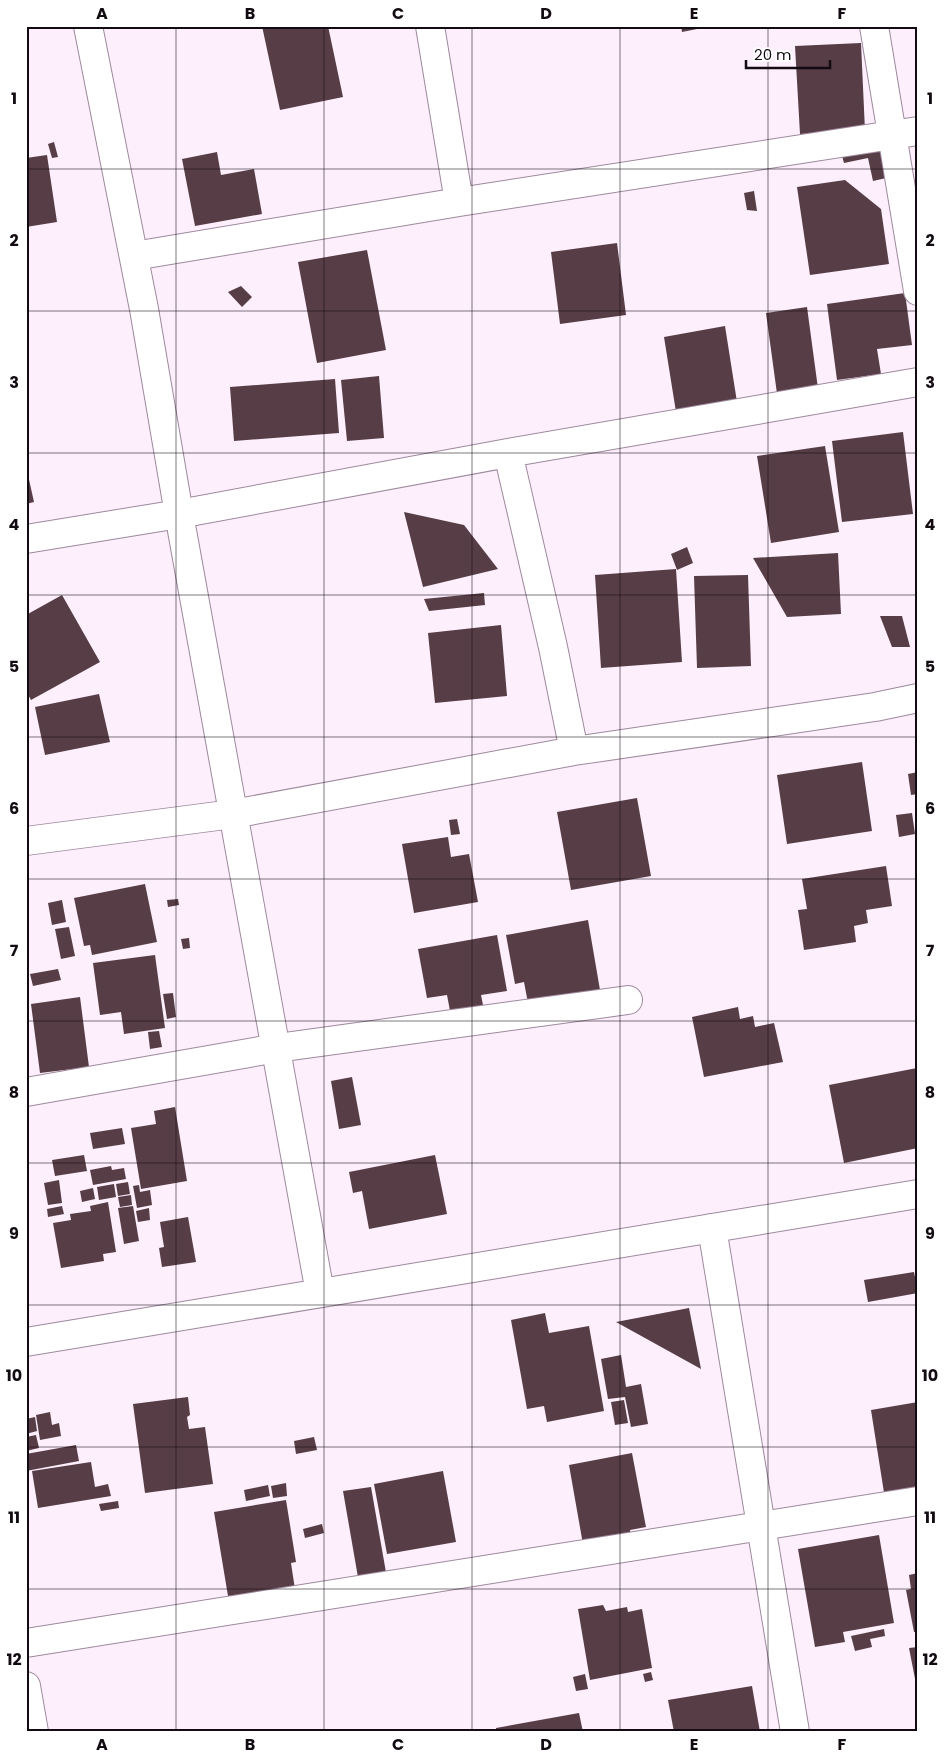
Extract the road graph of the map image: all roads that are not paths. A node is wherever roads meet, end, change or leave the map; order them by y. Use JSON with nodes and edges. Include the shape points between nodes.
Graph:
{"nodes":[{"id":1,"x":88,"y":26,"type":"edge"},
{"id":2,"x":430,"y":26,"type":"edge"},
{"id":3,"x":874,"y":26,"type":"edge"},
{"id":4,"x":905,"y":133,"type":"edge"},
{"id":5,"x":459,"y":202,"type":"junction"},
{"id":6,"x":134,"y":256,"type":"junction"},
{"id":7,"x":918,"y":291,"type":"edge"},
{"id":8,"x":918,"y":382,"type":"edge"},
{"id":9,"x":508,"y":453,"type":"junction"},
{"id":10,"x":179,"y":514,"type":"junction"},
{"id":11,"x":26,"y":539,"type":"edge"},
{"id":12,"x":918,"y":698,"type":"edge"},
{"id":13,"x":574,"y":751,"type":"junction"},
{"id":14,"x":233,"y":814,"type":"junction"},
{"id":15,"x":26,"y":841,"type":"edge"},
{"id":16,"x":628,"y":1000,"type":"dead end"},
{"id":17,"x":277,"y":1048,"type":"junction"},
{"id":18,"x":26,"y":1092,"type":"edge"},
{"id":19,"x":918,"y":1194,"type":"edge"},
{"id":20,"x":712,"y":1228,"type":"junction"},
{"id":21,"x":320,"y":1293,"type":"junction"},
{"id":22,"x":26,"y":1342,"type":"edge"},
{"id":23,"x":918,"y":1501,"type":"edge"},
{"id":24,"x":761,"y":1526,"type":"junction"},
{"id":25,"x":26,"y":1643,"type":"edge"},
{"id":26,"x":26,"y":1686,"type":"edge"},
{"id":27,"x":34,"y":1732,"type":"edge"},
{"id":28,"x":794,"y":1732,"type":"edge"}],
"edges":[{"from":1,"to":6,"type":"street"},
{"from":2,"to":5,"type":"street"},
{"from":3,"to":4,"type":"street"},
{"from":4,"to":5,"type":"street"},
{"from":4,"to":7,"type":"street"},
{"from":5,"to":6,"type":"street"},
{"from":6,"to":10,"type":"street"},
{"from":8,"to":9,"type":"street"},
{"from":9,"to":10,"type":"street"},
{"from":9,"to":13,"type":"street"},
{"from":10,"to":11,"type":"street"},
{"from":10,"to":14,"type":"street"},
{"from":12,"to":13,"type":"street"},
{"from":13,"to":14,"type":"street"},
{"from":14,"to":15,"type":"street"},
{"from":14,"to":17,"type":"street"},
{"from":16,"to":17,"type":"street"},
{"from":17,"to":18,"type":"street"},
{"from":17,"to":21,"type":"street"},
{"from":19,"to":20,"type":"street"},
{"from":20,"to":21,"type":"street"},
{"from":20,"to":24,"type":"street"},
{"from":21,"to":22,"type":"street"},
{"from":23,"to":24,"type":"street"},
{"from":24,"to":25,"type":"street"},
{"from":24,"to":28,"type":"street"},
{"from":26,"to":27,"type":"street"}]}
